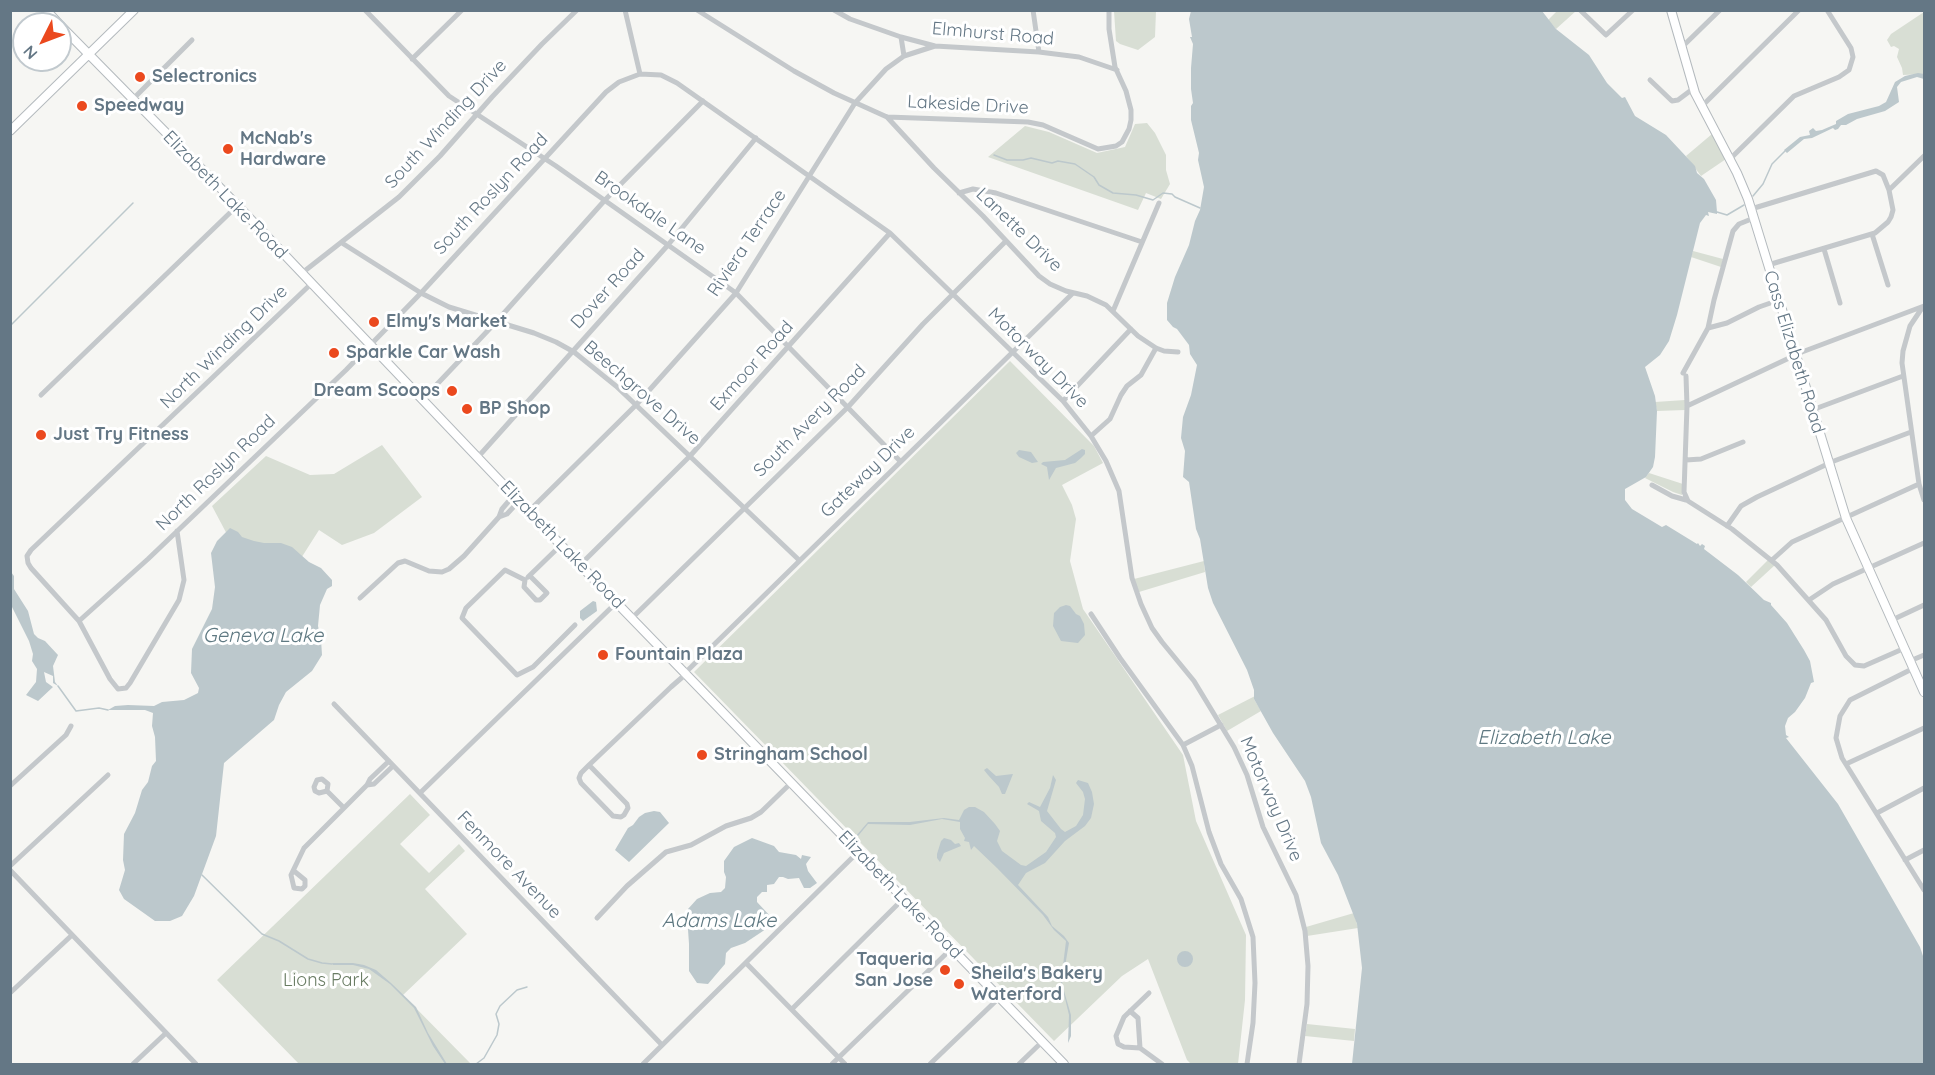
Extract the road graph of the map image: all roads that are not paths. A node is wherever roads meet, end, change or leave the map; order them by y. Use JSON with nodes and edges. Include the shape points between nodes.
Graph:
{"nodes":[{"id":1,"x":134,"y":10,"type":"edge"},
{"id":2,"x":365,"y":10,"type":"edge"},
{"id":3,"x":462,"y":10,"type":"edge"},
{"id":4,"x":577,"y":10,"type":"edge"},
{"id":5,"x":625,"y":10,"type":"edge"},
{"id":6,"x":697,"y":10,"type":"edge"},
{"id":7,"x":834,"y":10,"type":"edge"},
{"id":8,"x":1033,"y":10,"type":"edge"},
{"id":9,"x":1109,"y":10,"type":"edge"},
{"id":10,"x":1580,"y":10,"type":"edge"},
{"id":11,"x":1633,"y":10,"type":"edge"},
{"id":12,"x":1671,"y":10,"type":"edge"},
{"id":13,"x":1720,"y":10,"type":"edge"},
{"id":14,"x":1799,"y":10,"type":"edge"},
{"id":15,"x":1827,"y":10,"type":"edge"},
{"id":16,"x":901,"y":37,"type":"junction"},
{"id":17,"x":72,"y":38,"type":"edge"},
{"id":18,"x":192,"y":40,"type":"dead end"},
{"id":19,"x":935,"y":46,"type":"junction"},
{"id":20,"x":1682,"y":47,"type":"junction"},
{"id":21,"x":1039,"y":52,"type":"junction"},
{"id":22,"x":88,"y":54,"type":"junction"},
{"id":23,"x":904,"y":56,"type":"junction"},
{"id":24,"x":412,"y":59,"type":"junction"},
{"id":25,"x":1116,"y":70,"type":"junction"},
{"id":26,"x":640,"y":74,"type":"junction"},
{"id":27,"x":1650,"y":80,"type":"dead end"},
{"id":28,"x":1694,"y":88,"type":"junction"},
{"id":29,"x":132,"y":99,"type":"junction"},
{"id":30,"x":703,"y":101,"type":"junction"},
{"id":31,"x":855,"y":103,"type":"junction"},
{"id":32,"x":1701,"y":107,"type":"junction"},
{"id":33,"x":477,"y":114,"type":"junction"},
{"id":34,"x":887,"y":117,"type":"junction"},
{"id":35,"x":10,"y":131,"type":"edge"},
{"id":36,"x":756,"y":138,"type":"junction"},
{"id":37,"x":1924,"y":156,"type":"edge"},
{"id":38,"x":545,"y":158,"type":"junction"},
{"id":39,"x":1730,"y":159,"type":"junction"},
{"id":40,"x":809,"y":176,"type":"junction"},
{"id":41,"x":1889,"y":190,"type":"junction"},
{"id":42,"x":959,"y":193,"type":"junction"},
{"id":43,"x":605,"y":200,"type":"junction"},
{"id":44,"x":1159,"y":203,"type":"dead end"},
{"id":45,"x":237,"y":206,"type":"junction"},
{"id":46,"x":1751,"y":209,"type":"junction"},
{"id":47,"x":1754,"y":218,"type":"junction"},
{"id":48,"x":890,"y":233,"type":"junction"},
{"id":49,"x":1872,"y":234,"type":"junction"},
{"id":50,"x":1006,"y":242,"type":"junction"},
{"id":51,"x":1142,"y":242,"type":"junction"},
{"id":52,"x":342,"y":243,"type":"junction"},
{"id":53,"x":668,"y":244,"type":"junction"},
{"id":54,"x":1824,"y":249,"type":"junction"},
{"id":55,"x":1768,"y":265,"type":"junction"},
{"id":56,"x":302,"y":273,"type":"junction"},
{"id":57,"x":312,"y":283,"type":"junction"},
{"id":58,"x":1888,"y":285,"type":"dead end"},
{"id":59,"x":421,"y":293,"type":"junction"},
{"id":60,"x":736,"y":293,"type":"junction"},
{"id":61,"x":1072,"y":294,"type":"junction"},
{"id":62,"x":952,"y":295,"type":"junction"},
{"id":63,"x":1779,"y":300,"type":"junction"},
{"id":64,"x":1840,"y":303,"type":"dead end"},
{"id":65,"x":1924,"y":306,"type":"edge"},
{"id":66,"x":1113,"y":311,"type":"junction"},
{"id":67,"x":1900,"y":316,"type":"junction"},
{"id":68,"x":496,"y":322,"type":"junction"},
{"id":69,"x":1910,"y":326,"type":"junction"},
{"id":70,"x":1708,"y":328,"type":"junction"},
{"id":71,"x":1131,"y":329,"type":"junction"},
{"id":72,"x":371,"y":345,"type":"junction"},
{"id":73,"x":789,"y":346,"type":"junction"},
{"id":74,"x":1156,"y":348,"type":"junction"},
{"id":75,"x":572,"y":351,"type":"junction"},
{"id":76,"x":1014,"y":352,"type":"junction"},
{"id":77,"x":1178,"y":352,"type":"dead end"},
{"id":78,"x":1795,"y":356,"type":"junction"},
{"id":79,"x":1903,"y":376,"type":"junction"},
{"id":80,"x":41,"y":395,"type":"dead end"},
{"id":81,"x":423,"y":399,"type":"junction"},
{"id":82,"x":1063,"y":400,"type":"junction"},
{"id":83,"x":636,"y":405,"type":"junction"},
{"id":84,"x":1687,"y":406,"type":"junction"},
{"id":85,"x":848,"y":407,"type":"junction"},
{"id":86,"x":1812,"y":410,"type":"junction"},
{"id":87,"x":1911,"y":432,"type":"junction"},
{"id":88,"x":1091,"y":436,"type":"junction"},
{"id":89,"x":1743,"y":442,"type":"dead end"},
{"id":90,"x":690,"y":456,"type":"junction"},
{"id":91,"x":478,"y":457,"type":"junction"},
{"id":92,"x":1686,"y":460,"type":"junction"},
{"id":93,"x":900,"y":461,"type":"junction"},
{"id":94,"x":1828,"y":464,"type":"junction"},
{"id":95,"x":1919,"y":484,"type":"junction"},
{"id":96,"x":1652,"y":485,"type":"dead end"},
{"id":97,"x":517,"y":498,"type":"junction"},
{"id":98,"x":1686,"y":500,"type":"junction"},
{"id":99,"x":1924,"y":500,"type":"edge"},
{"id":100,"x":745,"y":508,"type":"junction"},
{"id":101,"x":529,"y":511,"type":"junction"},
{"id":102,"x":1845,"y":518,"type":"junction"},
{"id":103,"x":1727,"y":526,"type":"junction"},
{"id":104,"x":177,"y":531,"type":"junction"},
{"id":105,"x":1924,"y":543,"type":"edge"},
{"id":106,"x":561,"y":545,"type":"junction"},
{"id":107,"x":799,"y":560,"type":"junction"},
{"id":108,"x":1772,"y":560,"type":"junction"},
{"id":109,"x":580,"y":564,"type":"junction"},
{"id":110,"x":1868,"y":569,"type":"junction"},
{"id":111,"x":360,"y":598,"type":"dead end"},
{"id":112,"x":1809,"y":600,"type":"junction"},
{"id":113,"x":617,"y":602,"type":"junction"},
{"id":114,"x":1924,"y":605,"type":"edge"},
{"id":115,"x":1091,"y":614,"type":"dead end"},
{"id":116,"x":632,"y":618,"type":"junction"},
{"id":117,"x":1892,"y":620,"type":"junction"},
{"id":118,"x":79,"y":621,"type":"junction"},
{"id":119,"x":575,"y":625,"type":"dead end"},
{"id":120,"x":1905,"y":648,"type":"junction"},
{"id":121,"x":1924,"y":655,"type":"edge"},
{"id":122,"x":1912,"y":665,"type":"junction"},
{"id":123,"x":685,"y":673,"type":"junction"},
{"id":124,"x":1924,"y":692,"type":"edge"},
{"id":125,"x":334,"y":704,"type":"dead end"},
{"id":126,"x":1221,"y":725,"type":"junction"},
{"id":127,"x":71,"y":726,"type":"dead end"},
{"id":128,"x":1924,"y":728,"type":"edge"},
{"id":129,"x":1184,"y":745,"type":"junction"},
{"id":130,"x":391,"y":764,"type":"junction"},
{"id":131,"x":1846,"y":764,"type":"junction"},
{"id":132,"x":590,"y":765,"type":"junction"},
{"id":133,"x":108,"y":775,"type":"dead end"},
{"id":134,"x":791,"y":783,"type":"junction"},
{"id":135,"x":10,"y":786,"type":"edge"},
{"id":136,"x":1924,"y":788,"type":"edge"},
{"id":137,"x":327,"y":791,"type":"dead end"},
{"id":138,"x":420,"y":793,"type":"junction"},
{"id":139,"x":344,"y":808,"type":"junction"},
{"id":140,"x":1877,"y":813,"type":"junction"},
{"id":141,"x":1924,"y":850,"type":"edge"},
{"id":142,"x":858,"y":852,"type":"junction"},
{"id":143,"x":1905,"y":860,"type":"junction"},
{"id":144,"x":10,"y":866,"type":"edge"},
{"id":145,"x":10,"y":870,"type":"edge"},
{"id":146,"x":294,"y":871,"type":"dead end"},
{"id":147,"x":1924,"y":890,"type":"edge"},
{"id":148,"x":903,"y":899,"type":"junction"},
{"id":149,"x":597,"y":918,"type":"dead end"},
{"id":150,"x":72,"y":935,"type":"junction"},
{"id":151,"x":952,"y":948,"type":"junction"},
{"id":152,"x":746,"y":963,"type":"junction"},
{"id":153,"x":10,"y":993,"type":"edge"},
{"id":154,"x":1149,"y":993,"type":"dead end"},
{"id":155,"x":1000,"y":997,"type":"junction"},
{"id":156,"x":792,"y":1009,"type":"junction"},
{"id":157,"x":1130,"y":1011,"type":"junction"},
{"id":158,"x":166,"y":1033,"type":"junction"},
{"id":159,"x":1043,"y":1041,"type":"junction"},
{"id":160,"x":662,"y":1045,"type":"junction"},
{"id":161,"x":1140,"y":1048,"type":"junction"},
{"id":162,"x":839,"y":1058,"type":"junction"},
{"id":163,"x":133,"y":1065,"type":"edge"},
{"id":164,"x":196,"y":1065,"type":"edge"},
{"id":165,"x":643,"y":1065,"type":"edge"},
{"id":166,"x":832,"y":1065,"type":"edge"},
{"id":167,"x":845,"y":1065,"type":"edge"},
{"id":168,"x":930,"y":1065,"type":"edge"},
{"id":169,"x":1019,"y":1065,"type":"edge"},
{"id":170,"x":1065,"y":1065,"type":"edge"},
{"id":171,"x":1162,"y":1065,"type":"edge"},
{"id":172,"x":1247,"y":1065,"type":"edge"},
{"id":173,"x":1299,"y":1065,"type":"edge"}],
"edges":[{"from":1,"to":22,"type":"main road"},
{"from":2,"to":24,"type":"street","name":"Brookdale Lane"},
{"from":3,"to":24,"type":"street"},
{"from":4,"to":33,"type":"street","name":"South Winding Drive"},
{"from":5,"to":26,"type":"street"},
{"from":6,"to":31,"type":"street","name":"Lakeside Drive","via":[[794,71]]},
{"from":7,"to":16,"type":"street","name":"Elmhurst Road"},
{"from":8,"to":21,"type":"street"},
{"from":9,"to":25,"type":"street","name":"Lakeside Drive"},
{"from":10,"to":11,"type":"street","via":[[1606,35]]},
{"from":12,"to":20,"type":"main road","name":"Cass Elizabeth Road"},
{"from":13,"to":20,"type":"street"},
{"from":14,"to":32,"type":"street"},
{"from":15,"to":39,"type":"street","via":[[1850,46],[1850,68],[1839,77],[1794,96]]},
{"from":16,"to":19,"type":"street","name":"Elmhurst Road"},
{"from":16,"to":23,"type":"street"},
{"from":17,"to":22,"type":"main road","name":"Elizabeth Lake Road"},
{"from":18,"to":29,"type":"street"},
{"from":19,"to":21,"type":"street","name":"Elmhurst Road"},
{"from":19,"to":23,"type":"street","name":"Riviera Terrace"},
{"from":20,"to":28,"type":"main road","name":"Cass Elizabeth Road"},
{"from":21,"to":25,"type":"street","name":"Elmhurst Road","via":[[1079,57]]},
{"from":22,"to":29,"type":"main road","name":"Elizabeth Lake Road"},
{"from":22,"to":35,"type":"main road"},
{"from":23,"to":31,"type":"street","name":"Riviera Terrace","via":[[886,69]]},
{"from":24,"to":33,"type":"street","name":"Brookdale Lane","via":[[449,96]]},
{"from":25,"to":34,"type":"street","name":"Lakeside Drive","via":[[1126,91],[1131,120],[1125,138],[1107,148],[1091,147],[1043,124]]},
{"from":26,"to":30,"type":"street","name":"Motorway Drive","via":[[661,75]]},
{"from":26,"to":38,"type":"street","name":"South Roslyn Road","via":[[606,92]]},
{"from":27,"to":28,"type":"street","via":[[1672,101]]},
{"from":28,"to":32,"type":"main road","name":"Cass Elizabeth Road"},
{"from":29,"to":45,"type":"main road","name":"Elizabeth Lake Road"},
{"from":30,"to":36,"type":"street","name":"Motorway Drive"},
{"from":30,"to":43,"type":"street"},
{"from":31,"to":34,"type":"street","name":"Lakeside Drive"},
{"from":31,"to":40,"type":"street","name":"Riviera Terrace"},
{"from":32,"to":39,"type":"main road","name":"Cass Elizabeth Road"},
{"from":33,"to":38,"type":"street","name":"Brookdale Lane"},
{"from":33,"to":52,"type":"street","name":"South Winding Drive","via":[[405,191]]},
{"from":34,"to":42,"type":"street","name":"Lanette Drive"},
{"from":36,"to":40,"type":"street","name":"Motorway Drive"},
{"from":36,"to":53,"type":"street","name":"Dover Road"},
{"from":37,"to":41,"type":"street"},
{"from":38,"to":43,"type":"street","name":"Brookdale Lane"},
{"from":38,"to":59,"type":"street","name":"South Roslyn Road"},
{"from":39,"to":46,"type":"main road","name":"Cass Elizabeth Road"},
{"from":40,"to":48,"type":"street","name":"Motorway Drive"},
{"from":40,"to":60,"type":"street","name":"Riviera Terrace"},
{"from":41,"to":46,"type":"street","via":[[1883,174],[1875,171]]},
{"from":41,"to":49,"type":"street","via":[[1891,217]]},
{"from":42,"to":50,"type":"street","name":"Lanette Drive"},
{"from":42,"to":51,"type":"street","via":[[973,189],[996,193]]},
{"from":43,"to":53,"type":"street","name":"Brookdale Lane"},
{"from":43,"to":68,"type":"street"},
{"from":44,"to":51,"type":"street"},
{"from":45,"to":56,"type":"main road","name":"Elizabeth Lake Road"},
{"from":45,"to":80,"type":"street"},
{"from":46,"to":47,"type":"main road","name":"Cass Elizabeth Road"},
{"from":47,"to":55,"type":"main road","name":"Cass Elizabeth Road"},
{"from":47,"to":70,"type":"street","via":[[1733,231]]},
{"from":48,"to":62,"type":"street","name":"Motorway Drive"},
{"from":48,"to":73,"type":"street","name":"Exmoor Road"},
{"from":49,"to":54,"type":"street"},
{"from":49,"to":58,"type":"street"},
{"from":50,"to":61,"type":"street","name":"Lanette Drive","via":[[1039,276]]},
{"from":50,"to":62,"type":"street","name":"South Avery Road"},
{"from":51,"to":66,"type":"street"},
{"from":52,"to":56,"type":"street","name":"South Winding Drive"},
{"from":52,"to":59,"type":"street","name":"Beechgrove Drive"},
{"from":53,"to":60,"type":"street","name":"Brookdale Lane"},
{"from":53,"to":75,"type":"street","name":"Dover Road"},
{"from":54,"to":55,"type":"street"},
{"from":54,"to":64,"type":"street"},
{"from":55,"to":63,"type":"main road","name":"Cass Elizabeth Road"},
{"from":56,"to":57,"type":"main road","name":"Elizabeth Lake Road"},
{"from":57,"to":72,"type":"main road","name":"Elizabeth Lake Road"},
{"from":57,"to":118,"type":"street","name":"North Winding Drive","via":[[31,550],[27,556],[31,568]]},
{"from":59,"to":68,"type":"street","name":"Beechgrove Drive"},
{"from":59,"to":72,"type":"street","name":"South Roslyn Road"},
{"from":60,"to":73,"type":"street","name":"Brookdale Lane"},
{"from":60,"to":83,"type":"street","name":"Riviera Terrace"},
{"from":61,"to":66,"type":"street","name":"Lanette Drive","via":[[1094,299]]},
{"from":61,"to":76,"type":"street","name":"Gateway Drive"},
{"from":62,"to":76,"type":"street","name":"Motorway Drive"},
{"from":62,"to":85,"type":"street","name":"South Avery Road"},
{"from":63,"to":70,"type":"street"},
{"from":63,"to":78,"type":"main road","name":"Cass Elizabeth Road"},
{"from":65,"to":67,"type":"street"},
{"from":65,"to":69,"type":"street"},
{"from":66,"to":71,"type":"street","name":"Lanette Drive"},
{"from":67,"to":69,"type":"street"},
{"from":67,"to":78,"type":"street"},
{"from":68,"to":75,"type":"street","name":"Beechgrove Drive","via":[[534,333]]},
{"from":68,"to":81,"type":"street"},
{"from":69,"to":79,"type":"street","via":[[1902,355]]},
{"from":70,"to":84,"type":"street","via":[[1685,375]]},
{"from":71,"to":74,"type":"street","name":"Lanette Drive"},
{"from":71,"to":82,"type":"street"},
{"from":72,"to":81,"type":"main road","name":"Elizabeth Lake Road"},
{"from":72,"to":104,"type":"street","name":"North Roslyn Road"},
{"from":73,"to":85,"type":"street","name":"Brookdale Lane"},
{"from":73,"to":90,"type":"street","name":"Exmoor Road"},
{"from":74,"to":77,"type":"street","name":"Lanette Drive"},
{"from":74,"to":88,"type":"street","via":[[1141,375],[1127,386],[1110,418]]},
{"from":75,"to":83,"type":"street","name":"Beechgrove Drive"},
{"from":75,"to":91,"type":"street","name":"Dover Road"},
{"from":76,"to":82,"type":"street","name":"Motorway Drive"},
{"from":76,"to":93,"type":"street","name":"Gateway Drive"},
{"from":78,"to":84,"type":"street"},
{"from":78,"to":86,"type":"main road","name":"Cass Elizabeth Road"},
{"from":79,"to":86,"type":"street"},
{"from":79,"to":87,"type":"street"},
{"from":81,"to":91,"type":"main road","name":"Elizabeth Lake Road"},
{"from":82,"to":88,"type":"street","name":"Motorway Drive"},
{"from":83,"to":90,"type":"street","name":"Beechgrove Drive"},
{"from":83,"to":101,"type":"street","name":"Riviera Terrace"},
{"from":84,"to":92,"type":"street"},
{"from":85,"to":93,"type":"street","name":"Brookdale Lane"},
{"from":85,"to":100,"type":"street","name":"South Avery Road"},
{"from":86,"to":94,"type":"main road","name":"Cass Elizabeth Road"},
{"from":87,"to":94,"type":"street"},
{"from":87,"to":95,"type":"street"},
{"from":88,"to":126,"type":"street","name":"Motorway Drive","via":[[1119,491],[1132,578],[1141,604],[1152,628],[1194,681]]},
{"from":89,"to":92,"type":"street","via":[[1701,459]]},
{"from":90,"to":100,"type":"street","name":"Beechgrove Drive"},
{"from":90,"to":109,"type":"street","name":"Exmoor Road"},
{"from":91,"to":97,"type":"main road","name":"Elizabeth Lake Road"},
{"from":92,"to":98,"type":"street"},
{"from":93,"to":107,"type":"street","name":"Gateway Drive"},
{"from":94,"to":102,"type":"main road","name":"Cass Elizabeth Road"},
{"from":94,"to":103,"type":"street","via":[[1743,504]]},
{"from":95,"to":99,"type":"street"},
{"from":95,"to":102,"type":"street"},
{"from":96,"to":98,"type":"street"},
{"from":97,"to":101,"type":"main road","name":"Elizabeth Lake Road"},
{"from":97,"to":111,"type":"street","via":[[502,509],[499,517],[449,569],[429,571],[405,561],[398,563]]},
{"from":98,"to":103,"type":"street"},
{"from":100,"to":107,"type":"street","name":"Beechgrove Drive"},
{"from":100,"to":116,"type":"street","name":"South Avery Road"},
{"from":101,"to":106,"type":"main road","name":"Elizabeth Lake Road"},
{"from":102,"to":108,"type":"street","via":[[1792,542]]},
{"from":102,"to":110,"type":"main road","name":"Cass Elizabeth Road"},
{"from":103,"to":108,"type":"street"},
{"from":104,"to":118,"type":"street","name":"North Roslyn Road"},
{"from":104,"to":118,"type":"street","via":[[184,580],[179,600],[126,688],[114,686]]},
{"from":105,"to":110,"type":"street"},
{"from":106,"to":109,"type":"main road","name":"Elizabeth Lake Road"},
{"from":106,"to":119,"type":"street","via":[[527,578],[505,570],[466,608],[462,618],[517,675],[533,667]]},
{"from":107,"to":123,"type":"street","name":"Gateway Drive"},
{"from":108,"to":112,"type":"street"},
{"from":109,"to":113,"type":"main road","name":"Elizabeth Lake Road"},
{"from":110,"to":112,"type":"street"},
{"from":110,"to":117,"type":"main road","name":"Cass Elizabeth Road"},
{"from":112,"to":120,"type":"street","via":[[1856,666]]},
{"from":113,"to":116,"type":"main road","name":"Elizabeth Lake Road"},
{"from":113,"to":138,"type":"street"},
{"from":114,"to":117,"type":"street"},
{"from":115,"to":129,"type":"street"},
{"from":116,"to":123,"type":"main road","name":"Elizabeth Lake Road"},
{"from":117,"to":120,"type":"main road","name":"Cass Elizabeth Road"},
{"from":120,"to":122,"type":"main road","name":"Cass Elizabeth Road"},
{"from":121,"to":122,"type":"street"},
{"from":122,"to":124,"type":"main road","name":"Cass Elizabeth Road"},
{"from":122,"to":131,"type":"street","via":[[1844,706],[1836,738]]},
{"from":123,"to":132,"type":"street","name":"Gateway Drive"},
{"from":123,"to":134,"type":"main road","name":"Elizabeth Lake Road"},
{"from":125,"to":130,"type":"street","name":"Fenmore Avenue"},
{"from":126,"to":129,"type":"street"},
{"from":126,"to":173,"type":"street","name":"Motorway Drive","via":[[1247,775],[1263,826],[1296,895],[1305,931],[1308,984]]},
{"from":127,"to":135,"type":"street"},
{"from":128,"to":131,"type":"street"},
{"from":129,"to":172,"type":"street","via":[[1209,832],[1241,899],[1253,937],[1255,1000]]},
{"from":130,"to":138,"type":"street","name":"Fenmore Avenue"},
{"from":130,"to":139,"type":"street"},
{"from":131,"to":140,"type":"street"},
{"from":132,"to":132,"type":"street","via":[[580,773],[581,783],[613,816],[621,817],[627,812],[627,804]]},
{"from":133,"to":144,"type":"street"},
{"from":134,"to":142,"type":"main road","name":"Elizabeth Lake Road"},
{"from":134,"to":149,"type":"street","via":[[761,812],[691,845],[666,852]]},
{"from":136,"to":140,"type":"street"},
{"from":137,"to":139,"type":"street"},
{"from":138,"to":160,"type":"street","name":"Fenmore Avenue"},
{"from":139,"to":146,"type":"street","via":[[304,848]]},
{"from":140,"to":143,"type":"street"},
{"from":141,"to":143,"type":"street"},
{"from":142,"to":148,"type":"main road","name":"Elizabeth Lake Road"},
{"from":142,"to":152,"type":"street"},
{"from":143,"to":147,"type":"street"},
{"from":145,"to":150,"type":"street"},
{"from":148,"to":151,"type":"main road","name":"Elizabeth Lake Road"},
{"from":148,"to":156,"type":"street"},
{"from":150,"to":153,"type":"street"},
{"from":150,"to":158,"type":"street"},
{"from":151,"to":155,"type":"main road","name":"Elizabeth Lake Road"},
{"from":151,"to":162,"type":"street"},
{"from":152,"to":156,"type":"street"},
{"from":152,"to":160,"type":"street"},
{"from":154,"to":157,"type":"street"},
{"from":155,"to":159,"type":"main road","name":"Elizabeth Lake Road"},
{"from":155,"to":168,"type":"street"},
{"from":156,"to":162,"type":"street"},
{"from":157,"to":161,"type":"street","via":[[1138,1017]]},
{"from":157,"to":161,"type":"street","via":[[1116,1036],[1118,1044]]},
{"from":158,"to":163,"type":"street"},
{"from":158,"to":164,"type":"street"},
{"from":159,"to":169,"type":"street"},
{"from":159,"to":170,"type":"main road","name":"Elizabeth Lake Road"},
{"from":160,"to":165,"type":"street"},
{"from":161,"to":171,"type":"street"},
{"from":162,"to":166,"type":"street"},
{"from":162,"to":167,"type":"street"}]}
